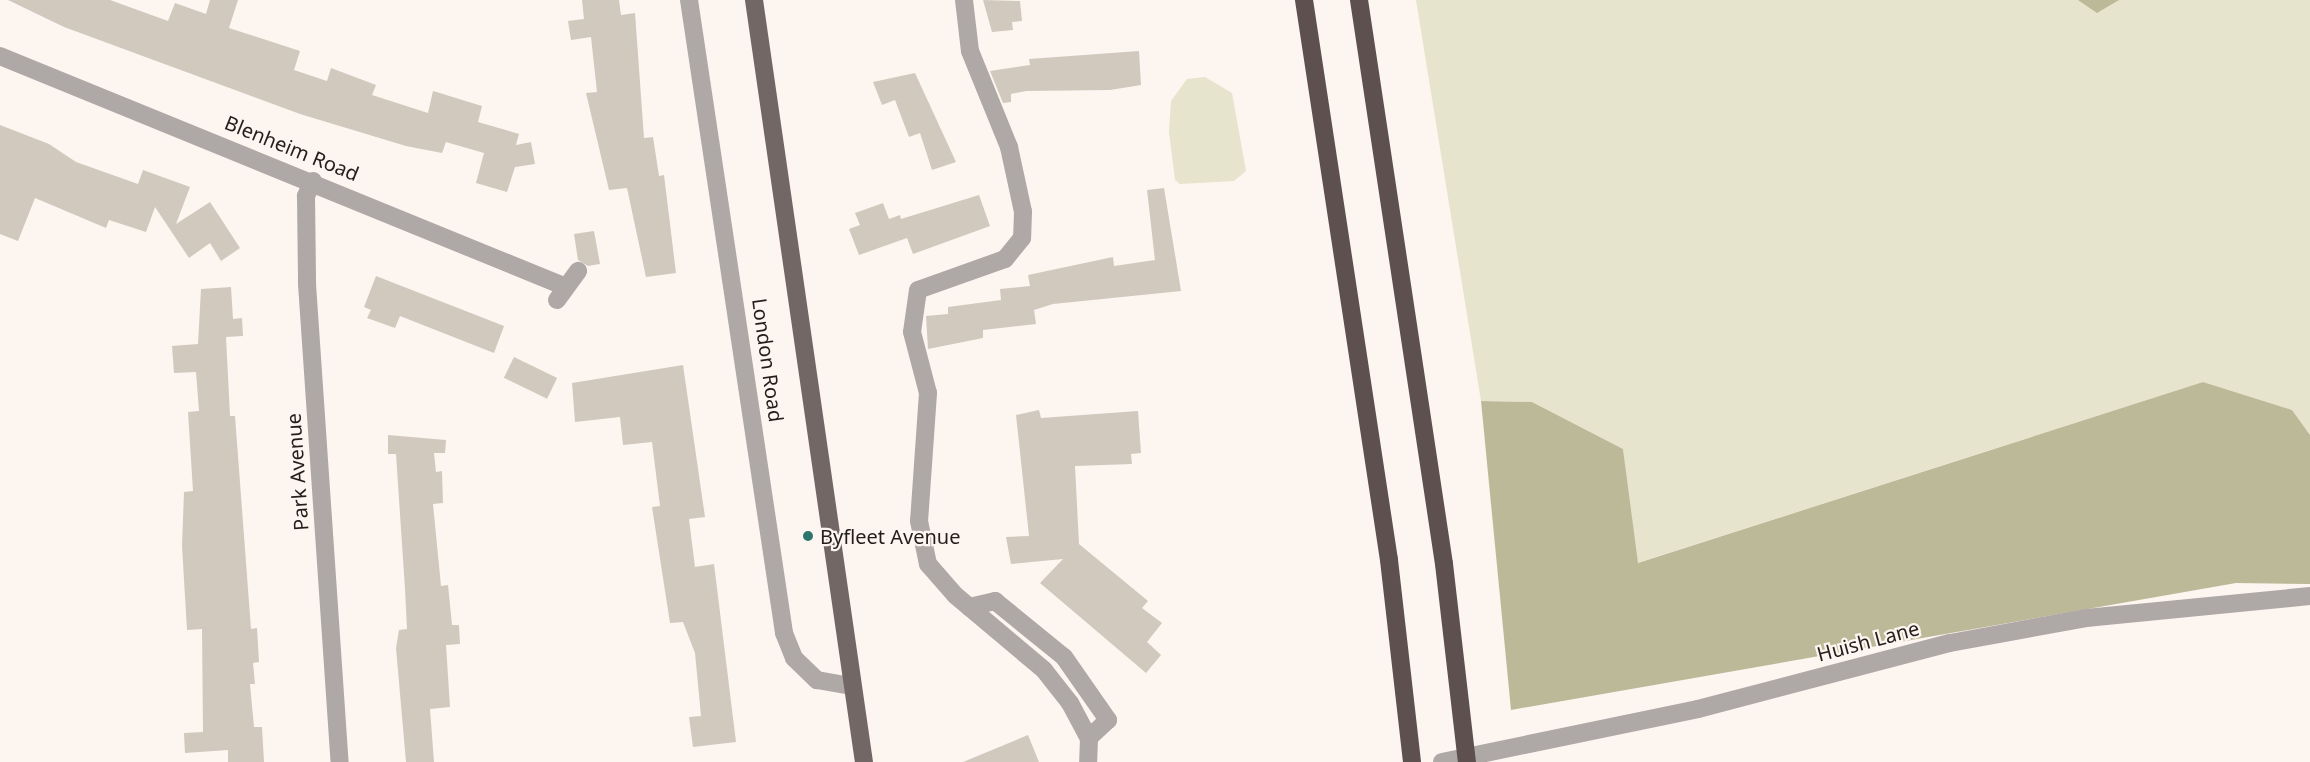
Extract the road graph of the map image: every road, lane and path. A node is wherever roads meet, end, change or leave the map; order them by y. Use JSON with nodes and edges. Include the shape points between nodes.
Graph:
{"nodes":[{"id":1,"x":689,"y":0,"type":"edge"},
{"id":2,"x":754,"y":0,"type":"edge"},
{"id":3,"x":964,"y":0,"type":"edge"},
{"id":4,"x":1304,"y":0,"type":"edge"},
{"id":5,"x":1359,"y":0,"type":"edge"},
{"id":6,"x":0,"y":56,"type":"edge"},
{"id":7,"x":313,"y":181,"type":"junction"},
{"id":8,"x":578,"y":271,"type":"dead end"},
{"id":9,"x":2310,"y":596,"type":"edge"},
{"id":10,"x":969,"y":607,"type":"junction"},
{"id":11,"x":852,"y":687,"type":"junction"},
{"id":12,"x":1089,"y":738,"type":"junction"},
{"id":13,"x":340,"y":762,"type":"edge"},
{"id":14,"x":864,"y":762,"type":"edge"},
{"id":15,"x":1088,"y":762,"type":"edge"},
{"id":16,"x":1412,"y":762,"type":"edge"},
{"id":17,"x":1442,"y":762,"type":"edge"},
{"id":18,"x":1467,"y":762,"type":"edge"}],
"edges":[{"from":1,"to":11,"type":"street","name":"London Road","via":[[784,633],[794,658],[817,680]]},
{"from":2,"to":11,"type":"main road","name":"London Road"},
{"from":3,"to":10,"type":"street","via":[[970,51],[1009,147],[1023,212],[1022,238],[1005,259],[918,290],[911,308],[928,393],[920,521],[928,564]]},
{"from":4,"to":16,"type":"highway","via":[[1387,549]]},
{"from":5,"to":18,"type":"highway","via":[[1444,564]]},
{"from":6,"to":7,"type":"street","name":"Blenheim Road"},
{"from":7,"to":8,"type":"street","name":"Blenheim Road","via":[[562,293]]},
{"from":7,"to":13,"type":"street","name":"Park Avenue","via":[[306,196],[307,284]]},
{"from":9,"to":17,"type":"street","name":"Huish Lane","via":[[2086,618],[1950,643],[1698,709]]},
{"from":10,"to":12,"type":"street","via":[[1044,670]]},
{"from":10,"to":12,"type":"street","via":[[995,601],[1064,657],[1108,720]]},
{"from":11,"to":14,"type":"main road","name":"London Road"},
{"from":12,"to":15,"type":"street"}]}
